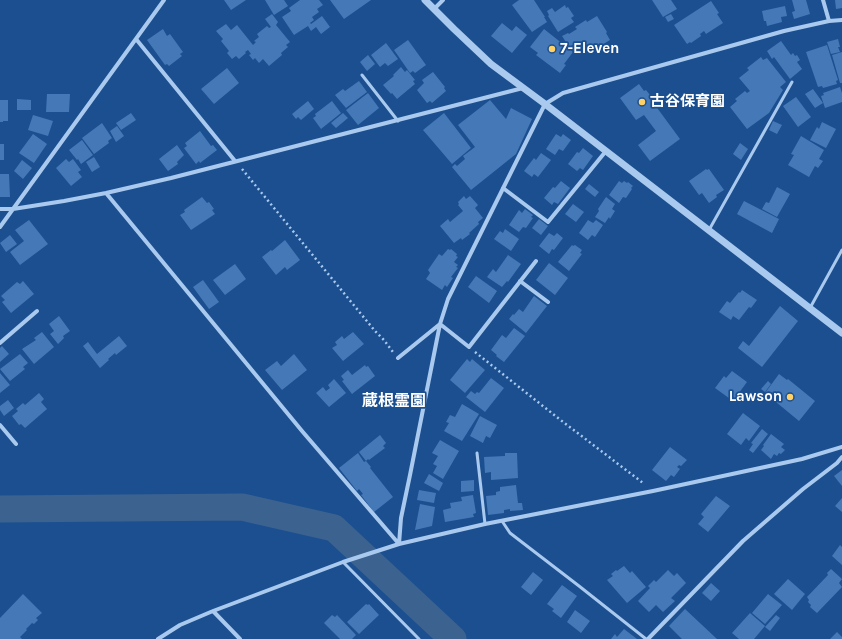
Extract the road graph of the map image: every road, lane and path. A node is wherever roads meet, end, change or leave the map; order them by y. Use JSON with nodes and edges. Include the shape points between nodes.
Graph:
{"nodes":[{"id":1,"x":164,"y":0,"type":"edge"},
{"id":2,"x":425,"y":0,"type":"edge"},
{"id":3,"x":443,"y":0,"type":"edge"},
{"id":4,"x":823,"y":0,"type":"edge"},
{"id":5,"x":434,"y":8,"type":"junction"},
{"id":6,"x":842,"y":20,"type":"edge"},
{"id":7,"x":829,"y":21,"type":"junction"},
{"id":8,"x":136,"y":39,"type":"junction"},
{"id":9,"x":362,"y":75,"type":"dead end"},
{"id":10,"x":792,"y":82,"type":"dead end"},
{"id":11,"x":524,"y":88,"type":"junction"},
{"id":12,"x":545,"y":104,"type":"junction"},
{"id":13,"x":398,"y":121,"type":"junction"},
{"id":14,"x":606,"y":151,"type":"junction"},
{"id":15,"x":236,"y":161,"type":"junction"},
{"id":16,"x":503,"y":188,"type":"junction"},
{"id":17,"x":106,"y":193,"type":"junction"},
{"id":18,"x":0,"y":209,"type":"edge"},
{"id":19,"x":13,"y":209,"type":"junction"},
{"id":20,"x":0,"y":227,"type":"edge"},
{"id":21,"x":709,"y":231,"type":"junction"},
{"id":22,"x":842,"y":250,"type":"edge"},
{"id":23,"x":536,"y":261,"type":"dead end"},
{"id":24,"x":520,"y":281,"type":"junction"},
{"id":25,"x":548,"y":302,"type":"dead end"},
{"id":26,"x":810,"y":308,"type":"junction"},
{"id":27,"x":37,"y":311,"type":"dead end"},
{"id":28,"x":440,"y":324,"type":"junction"},
{"id":29,"x":842,"y":333,"type":"edge"},
{"id":30,"x":0,"y":343,"type":"edge"},
{"id":31,"x":469,"y":347,"type":"junction"},
{"id":32,"x":398,"y":358,"type":"joint"},
{"id":33,"x":0,"y":425,"type":"edge"},
{"id":34,"x":16,"y":444,"type":"dead end"},
{"id":35,"x":842,"y":447,"type":"edge"},
{"id":36,"x":477,"y":453,"type":"dead end"},
{"id":37,"x":842,"y":457,"type":"edge"},
{"id":38,"x":653,"y":491,"type":"junction"},
{"id":39,"x":502,"y":521,"type":"junction"},
{"id":40,"x":485,"y":524,"type":"junction"},
{"id":41,"x":399,"y":544,"type":"junction"},
{"id":42,"x":343,"y":562,"type":"junction"},
{"id":43,"x":213,"y":611,"type":"junction"},
{"id":44,"x":158,"y":639,"type":"edge"},
{"id":45,"x":240,"y":639,"type":"edge"},
{"id":46,"x":419,"y":639,"type":"edge"},
{"id":47,"x":647,"y":639,"type":"edge"}],
"edges":[{"from":1,"to":8,"type":"street"},
{"from":2,"to":5,"type":"street"},
{"from":3,"to":5,"type":"street"},
{"from":4,"to":7,"type":"street"},
{"from":5,"to":11,"type":"street","via":[[491,64]]},
{"from":6,"to":7,"type":"street"},
{"from":7,"to":12,"type":"street","via":[[784,30],[563,93]]},
{"from":8,"to":15,"type":"street"},
{"from":8,"to":19,"type":"street"},
{"from":9,"to":13,"type":"lane"},
{"from":10,"to":21,"type":"lane"},
{"from":11,"to":12,"type":"street"},
{"from":11,"to":13,"type":"street"},
{"from":12,"to":14,"type":"street"},
{"from":12,"to":16,"type":"street"},
{"from":13,"to":15,"type":"street"},
{"from":14,"to":16,"type":"street","via":[[548,222]]},
{"from":14,"to":21,"type":"street"},
{"from":15,"to":17,"type":"street"},
{"from":15,"to":32,"type":"path"},
{"from":16,"to":28,"type":"street","via":[[448,299]]},
{"from":17,"to":19,"type":"street"},
{"from":17,"to":41,"type":"street","via":[[302,431]]},
{"from":18,"to":19,"type":"street"},
{"from":19,"to":20,"type":"street"},
{"from":21,"to":26,"type":"street"},
{"from":22,"to":26,"type":"lane"},
{"from":23,"to":24,"type":"street"},
{"from":24,"to":25,"type":"street"},
{"from":24,"to":31,"type":"street"},
{"from":26,"to":29,"type":"street"},
{"from":27,"to":30,"type":"street"},
{"from":28,"to":31,"type":"street"},
{"from":28,"to":32,"type":"street"},
{"from":28,"to":41,"type":"street","via":[[401,518]]},
{"from":31,"to":38,"type":"path"},
{"from":33,"to":34,"type":"street"},
{"from":35,"to":38,"type":"street","via":[[802,459]]},
{"from":36,"to":40,"type":"lane"},
{"from":37,"to":47,"type":"street","via":[[743,541]]},
{"from":38,"to":39,"type":"street"},
{"from":39,"to":40,"type":"street"},
{"from":39,"to":47,"type":"lane","via":[[510,533]]},
{"from":40,"to":41,"type":"street"},
{"from":41,"to":42,"type":"street"},
{"from":42,"to":43,"type":"street"},
{"from":42,"to":46,"type":"lane"},
{"from":43,"to":44,"type":"street","via":[[180,625]]},
{"from":43,"to":45,"type":"street"}]}
